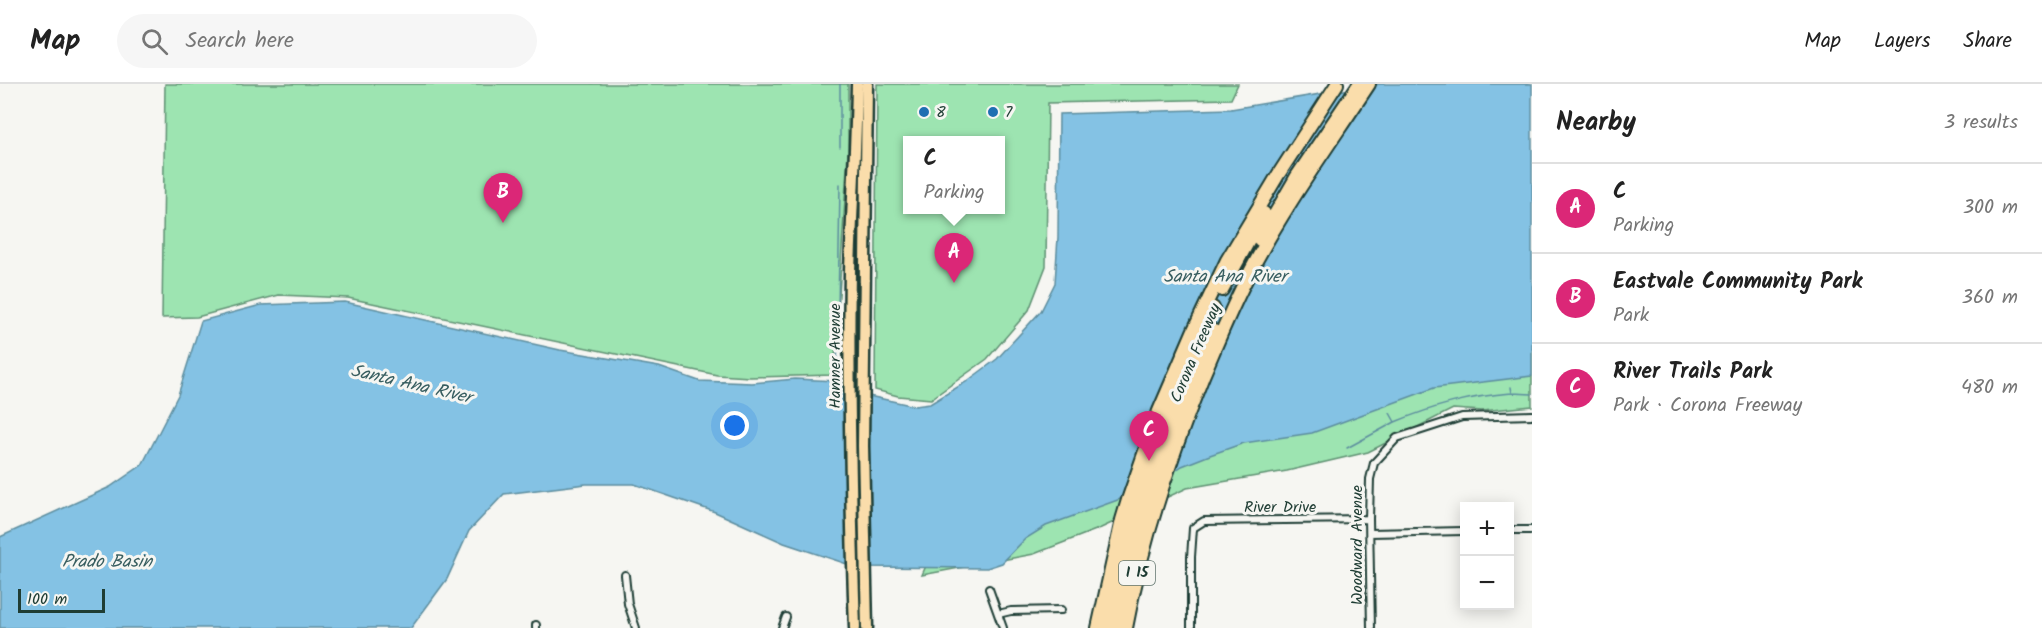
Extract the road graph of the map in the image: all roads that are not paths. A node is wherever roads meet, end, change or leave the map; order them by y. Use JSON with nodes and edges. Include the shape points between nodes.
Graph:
{"nodes":[{"id":1,"x":857,"y":84,"type":"edge"},
{"id":2,"x":867,"y":84,"type":"edge"},
{"id":3,"x":1338,"y":84,"type":"edge"},
{"id":4,"x":1346,"y":84,"type":"edge"},
{"id":5,"x":1359,"y":84,"type":"edge"},
{"id":6,"x":1369,"y":84,"type":"edge"},
{"id":7,"x":1532,"y":415,"type":"edge"},
{"id":8,"x":1137,"y":519,"type":"junction"},
{"id":9,"x":1369,"y":519,"type":"junction"},
{"id":10,"x":1514,"y":530,"type":"edge"},
{"id":11,"x":1532,"y":530,"type":"edge"},
{"id":12,"x":1460,"y":531,"type":"edge"},
{"id":13,"x":1370,"y":533,"type":"junction"},
{"id":14,"x":625,"y":575,"type":"dead end"},
{"id":15,"x":989,"y":589,"type":"dead end"},
{"id":16,"x":1061,"y":610,"type":"dead end"},
{"id":17,"x":998,"y":614,"type":"junction"},
{"id":18,"x":786,"y":617,"type":"dead end"},
{"id":19,"x":636,"y":628,"type":"edge"},
{"id":20,"x":782,"y":628,"type":"edge"},
{"id":21,"x":855,"y":628,"type":"edge"},
{"id":22,"x":867,"y":628,"type":"edge"},
{"id":23,"x":1003,"y":628,"type":"edge"},
{"id":24,"x":1098,"y":628,"type":"edge"},
{"id":25,"x":1107,"y":628,"type":"edge"},
{"id":26,"x":1116,"y":628,"type":"edge"},
{"id":27,"x":1126,"y":628,"type":"edge"},
{"id":28,"x":1191,"y":628,"type":"edge"},
{"id":29,"x":1371,"y":628,"type":"edge"}],
"edges":[{"from":1,"to":21,"type":"main road","name":"Hamner Avenue","via":[[850,270]]},
{"from":2,"to":22,"type":"main road","name":"Hamner Avenue"},
{"from":3,"to":8,"type":"highway","name":"Corona Freeway","number":"I 15","via":[[1227,260],[1159,411]]},
{"from":4,"to":8,"type":"highway","via":[[1284,179],[1226,281],[1183,376],[1147,472]]},
{"from":5,"to":8,"type":"highway","via":[[1297,176],[1241,272],[1193,376]]},
{"from":6,"to":8,"type":"highway","name":"Corona Freeway","number":"I 15","via":[[1250,272]]},
{"from":7,"to":9,"type":"street","name":"Woodward Avenue","via":[[1462,417],[1397,438],[1374,463]]},
{"from":8,"to":24,"type":"highway","name":"Corona Freeway","number":"I 15"},
{"from":8,"to":25,"type":"highway","via":[[1116,581]]},
{"from":8,"to":26,"type":"highway"},
{"from":8,"to":27,"type":"highway","name":"Corona Freeway","number":"I 15","via":[[1134,585]]},
{"from":9,"to":13,"type":"street","name":"Woodward Avenue"},
{"from":9,"to":28,"type":"street","name":"River Drive","via":[[1204,521],[1194,528]]},
{"from":10,"to":11,"type":"street"},
{"from":12,"to":13,"type":"street"},
{"from":13,"to":29,"type":"street","name":"Woodward Avenue"},
{"from":14,"to":19,"type":"street"},
{"from":15,"to":17,"type":"street"},
{"from":16,"to":17,"type":"street"},
{"from":17,"to":23,"type":"street"},
{"from":18,"to":20,"type":"street"}]}
